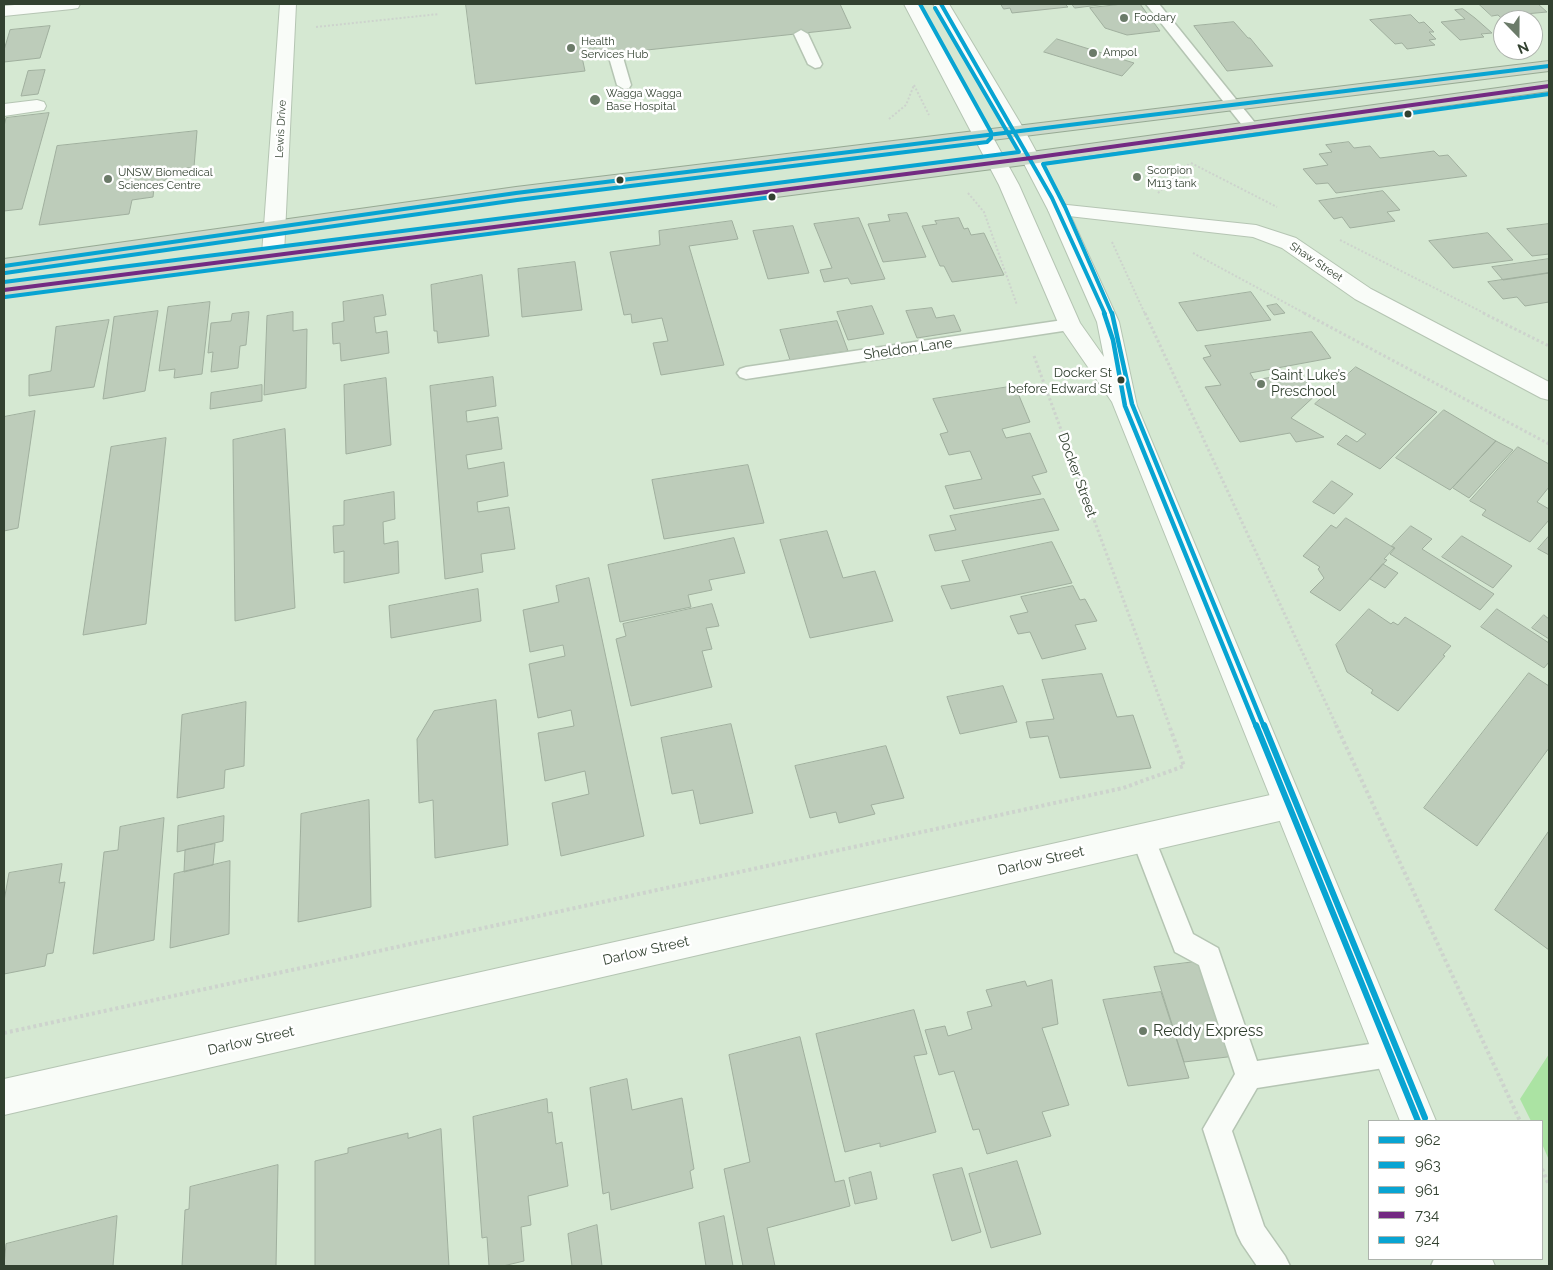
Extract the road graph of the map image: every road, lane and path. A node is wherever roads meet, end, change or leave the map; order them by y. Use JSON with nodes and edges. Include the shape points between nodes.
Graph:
{"nodes":[{"id":1,"x":72,"y":4,"type":"edge"},
{"id":2,"x":288,"y":4,"type":"edge"},
{"id":3,"x":912,"y":4,"type":"edge"},
{"id":4,"x":941,"y":4,"type":"edge"},
{"id":5,"x":1152,"y":4,"type":"edge"},
{"id":6,"x":4,"y":10,"type":"edge"},
{"id":7,"x":439,"y":14,"type":"dead end"},
{"id":8,"x":312,"y":28,"type":"dead end"},
{"id":9,"x":801,"y":34,"type":"dead end"},
{"id":10,"x":615,"y":54,"type":"dead end"},
{"id":11,"x":815,"y":64,"type":"dead end"},
{"id":12,"x":1549,"y":66,"type":"edge"},
{"id":13,"x":624,"y":85,"type":"dead end"},
{"id":14,"x":1549,"y":86,"type":"edge"},
{"id":15,"x":1232,"y":104,"type":"junction"},
{"id":16,"x":37,"y":106,"type":"dead end"},
{"id":17,"x":4,"y":110,"type":"edge"},
{"id":18,"x":930,"y":116,"type":"dead end"},
{"id":19,"x":883,"y":123,"type":"dead end"},
{"id":20,"x":1251,"y":127,"type":"junction"},
{"id":21,"x":1016,"y":131,"type":"junction"},
{"id":22,"x":984,"y":134,"type":"junction"},
{"id":23,"x":1031,"y":158,"type":"junction"},
{"id":24,"x":1187,"y":159,"type":"dead end"},
{"id":25,"x":997,"y":162,"type":"junction"},
{"id":26,"x":1190,"y":163,"type":"junction"},
{"id":27,"x":964,"y":188,"type":"dead end"},
{"id":28,"x":1058,"y":210,"type":"junction"},
{"id":29,"x":1285,"y":212,"type":"dead end"},
{"id":30,"x":1109,"y":216,"type":"junction"},
{"id":31,"x":1132,"y":218,"type":"junction"},
{"id":32,"x":275,"y":226,"type":"junction"},
{"id":33,"x":1338,"y":238,"type":"dead end"},
{"id":34,"x":1186,"y":249,"type":"dead end"},
{"id":35,"x":273,"y":254,"type":"junction"},
{"id":36,"x":4,"y":266,"type":"edge"},
{"id":37,"x":4,"y":290,"type":"edge"},
{"id":38,"x":1070,"y":325,"type":"junction"},
{"id":39,"x":1026,"y":332,"type":"junction"},
{"id":40,"x":1549,"y":346,"type":"edge"},
{"id":41,"x":746,"y":373,"type":"dead end"},
{"id":42,"x":1549,"y":392,"type":"edge"},
{"id":43,"x":1125,"y":406,"type":"junction"},
{"id":44,"x":1549,"y":444,"type":"edge"},
{"id":45,"x":1288,"y":805,"type":"junction"},
{"id":46,"x":1144,"y":837,"type":"junction"},
{"id":47,"x":4,"y":1034,"type":"edge"},
{"id":48,"x":1390,"y":1054,"type":"junction"},
{"id":49,"x":1249,"y":1076,"type":"junction"},
{"id":50,"x":4,"y":1097,"type":"edge"},
{"id":51,"x":1418,"y":1120,"type":"edge"},
{"id":52,"x":1520,"y":1120,"type":"edge"},
{"id":53,"x":1543,"y":1171,"type":"edge"},
{"id":54,"x":1549,"y":1186,"type":"edge"},
{"id":55,"x":1275,"y":1266,"type":"edge"}],
"edges":[{"from":1,"to":6,"type":"main road"},
{"from":2,"to":32,"type":"main road","name":"Lewis Drive"},
{"from":3,"to":22,"type":"main road"},
{"from":4,"to":21,"type":"main road"},
{"from":5,"to":15,"type":"lane"},
{"from":7,"to":8,"type":"path"},
{"from":9,"to":11,"type":"lane"},
{"from":10,"to":13,"type":"lane"},
{"from":12,"to":15,"type":"highway"},
{"from":14,"to":20,"type":"highway"},
{"from":15,"to":20,"type":"lane"},
{"from":15,"to":21,"type":"highway"},
{"from":16,"to":17,"type":"main road"},
{"from":18,"to":19,"type":"path","via":[[914,85],[901,112]]},
{"from":20,"to":23,"type":"highway"},
{"from":21,"to":22,"type":"highway"},
{"from":21,"to":23,"type":"main road"},
{"from":22,"to":25,"type":"main road"},
{"from":22,"to":32,"type":"highway"},
{"from":23,"to":25,"type":"highway"},
{"from":23,"to":28,"type":"main road"},
{"from":24,"to":26,"type":"path"},
{"from":25,"to":35,"type":"highway"},
{"from":25,"to":38,"type":"main road"},
{"from":26,"to":29,"type":"path"},
{"from":26,"to":31,"type":"path"},
{"from":27,"to":39,"type":"path","name":"Docker Street","via":[[984,212]]},
{"from":28,"to":30,"type":"main road","name":"Shaw Street"},
{"from":28,"to":43,"type":"main road","via":[[1108,322]]},
{"from":30,"to":31,"type":"main road","name":"Shaw Street"},
{"from":30,"to":52,"type":"path","via":[[1109,235]]},
{"from":31,"to":42,"type":"main road","name":"Shaw Street","via":[[1256,231],[1289,242],[1363,294]]},
{"from":32,"to":35,"type":"main road","name":"Lewis Drive"},
{"from":32,"to":36,"type":"highway"},
{"from":33,"to":40,"type":"path"},
{"from":34,"to":44,"type":"path"},
{"from":35,"to":37,"type":"highway"},
{"from":38,"to":39,"type":"lane","name":"Sheldon Lane"},
{"from":38,"to":43,"type":"main road"},
{"from":39,"to":41,"type":"lane","name":"Sheldon Lane"},
{"from":39,"to":47,"type":"path","name":"Docker Street","via":[[1184,766],[1123,788]]},
{"from":43,"to":45,"type":"main road"},
{"from":45,"to":46,"type":"main road","name":"Darlow Street"},
{"from":45,"to":48,"type":"main road"},
{"from":46,"to":49,"type":"lane","via":[[1184,943],[1209,957]]},
{"from":46,"to":50,"type":"main road","name":"Darlow Street"},
{"from":48,"to":49,"type":"lane"},
{"from":48,"to":51,"type":"main road"},
{"from":49,"to":55,"type":"lane","via":[[1217,1130],[1252,1234]]},
{"from":53,"to":54,"type":"path"}]}
